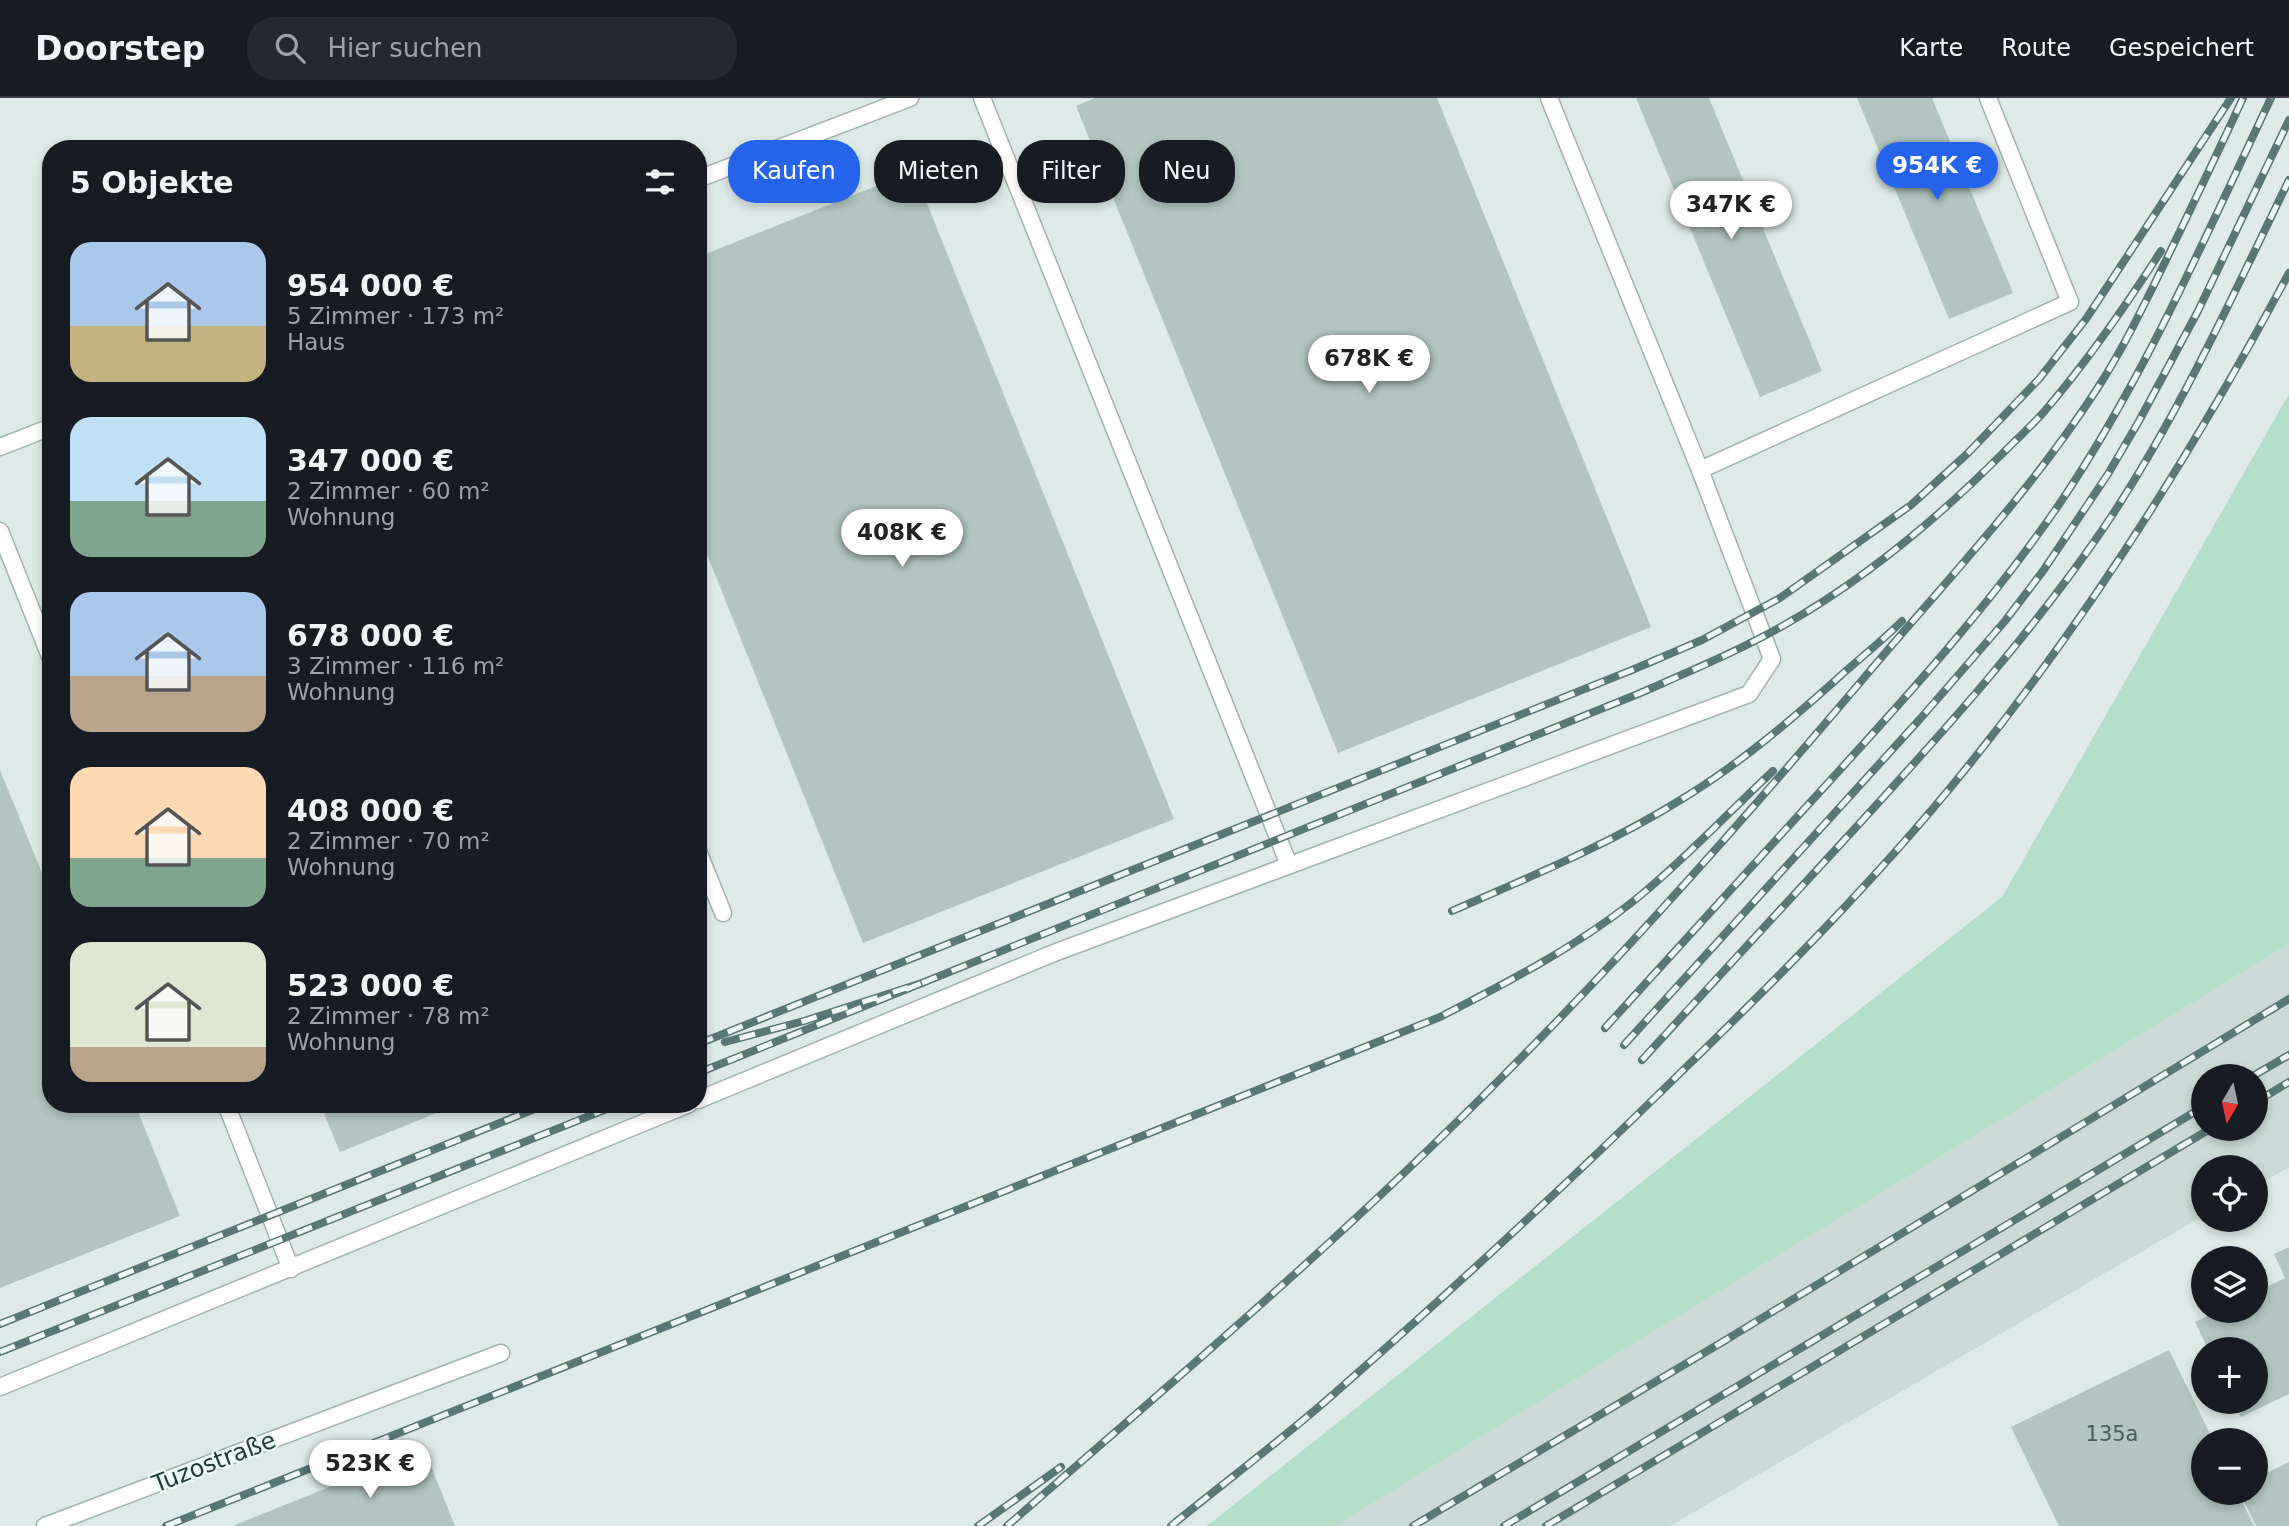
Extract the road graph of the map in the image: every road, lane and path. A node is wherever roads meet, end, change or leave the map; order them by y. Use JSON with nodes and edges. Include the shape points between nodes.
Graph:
{"nodes":[{"id":1,"x":910,"y":98,"type":"edge"},
{"id":2,"x":982,"y":98,"type":"edge"},
{"id":3,"x":1549,"y":98,"type":"edge"},
{"id":4,"x":1988,"y":98,"type":"edge"},
{"id":5,"x":707,"y":176,"type":"edge"},
{"id":6,"x":42,"y":431,"type":"edge"},
{"id":7,"x":0,"y":447,"type":"edge"},
{"id":8,"x":1700,"y":470,"type":"junction"},
{"id":9,"x":0,"y":531,"type":"edge"},
{"id":10,"x":42,"y":636,"type":"edge"},
{"id":11,"x":1289,"y":865,"type":"junction"},
{"id":12,"x":707,"y":873,"type":"edge"},
{"id":13,"x":723,"y":913,"type":"dead end"},
{"id":14,"x":707,"y":1096,"type":"edge"},
{"id":15,"x":230,"y":1113,"type":"edge"},
{"id":16,"x":667,"y":1113,"type":"edge"},
{"id":17,"x":291,"y":1269,"type":"junction"},
{"id":18,"x":501,"y":1353,"type":"dead end"},
{"id":19,"x":0,"y":1387,"type":"edge"},
{"id":20,"x":45,"y":1526,"type":"edge"}],
"edges":[{"from":1,"to":5,"type":"lane"},
{"from":2,"to":11,"type":"lane"},
{"from":3,"to":8,"type":"lane"},
{"from":4,"to":8,"type":"lane","via":[[2070,302]]},
{"from":6,"to":7,"type":"lane"},
{"from":8,"to":11,"type":"lane","via":[[1772,659],[1749,694]]},
{"from":9,"to":10,"type":"lane"},
{"from":11,"to":14,"type":"lane","via":[[1054,953]]},
{"from":12,"to":13,"type":"lane"},
{"from":15,"to":17,"type":"lane"},
{"from":16,"to":17,"type":"lane"},
{"from":17,"to":19,"type":"lane"},
{"from":18,"to":20,"type":"lane","name":"Tuzostraße"}]}
